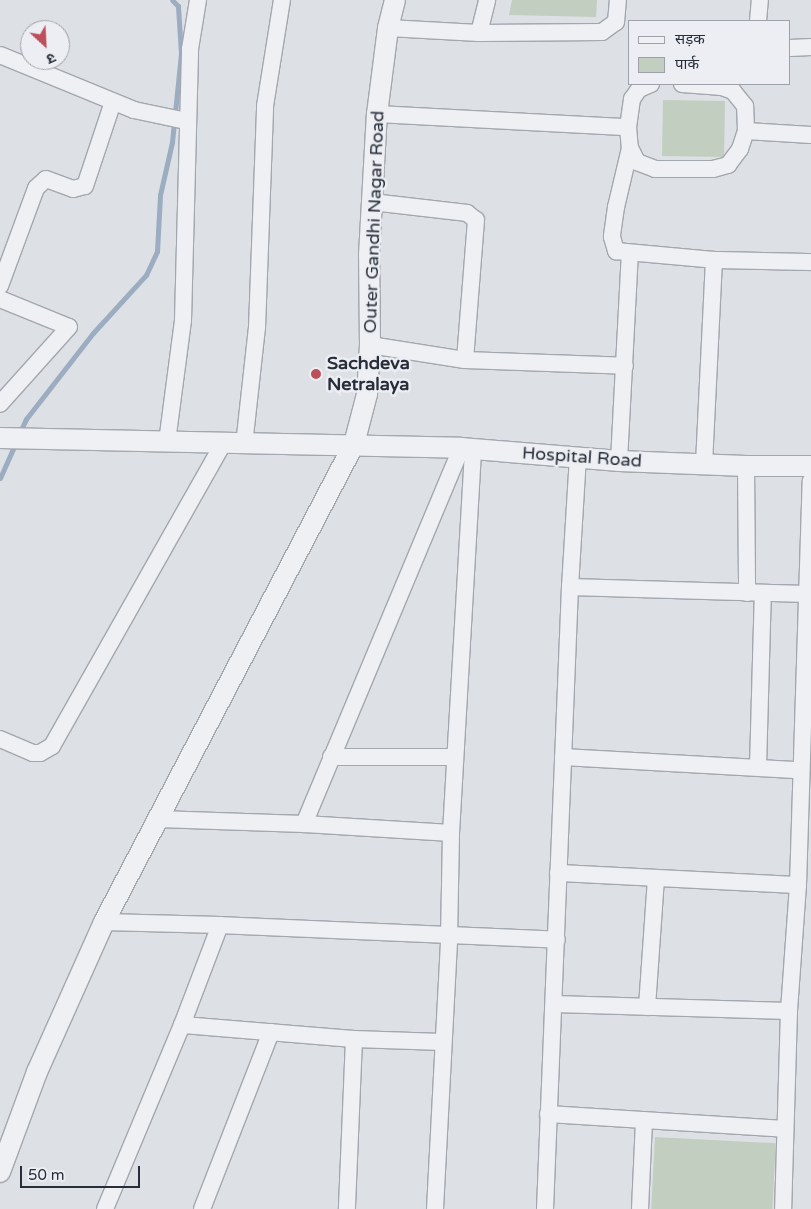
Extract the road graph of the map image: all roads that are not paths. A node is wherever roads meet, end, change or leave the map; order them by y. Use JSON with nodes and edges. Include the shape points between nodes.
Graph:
{"nodes":[{"id":1,"x":198,"y":0,"type":"edge"},
{"id":2,"x":282,"y":0,"type":"edge"},
{"id":3,"x":395,"y":0,"type":"edge"},
{"id":4,"x":487,"y":0,"type":"edge"},
{"id":5,"x":618,"y":0,"type":"edge"},
{"id":6,"x":760,"y":0,"type":"edge"},
{"id":7,"x":758,"y":20,"type":"edge"},
{"id":8,"x":388,"y":28,"type":"junction"},
{"id":9,"x":479,"y":33,"type":"junction"},
{"id":10,"x":811,"y":47,"type":"edge"},
{"id":11,"x":791,"y":48,"type":"edge"},
{"id":12,"x":0,"y":56,"type":"edge"},
{"id":13,"x":648,"y":85,"type":"edge"},
{"id":14,"x":695,"y":85,"type":"edge"},
{"id":15,"x":113,"y":102,"type":"junction"},
{"id":16,"x":377,"y":114,"type":"junction"},
{"id":17,"x":183,"y":121,"type":"junction"},
{"id":18,"x":628,"y":127,"type":"junction"},
{"id":19,"x":746,"y":130,"type":"junction"},
{"id":20,"x":811,"y":135,"type":"edge"},
{"id":21,"x":630,"y":148,"type":"junction"},
{"id":22,"x":372,"y":202,"type":"junction"},
{"id":23,"x":630,"y":254,"type":"junction"},
{"id":24,"x":714,"y":260,"type":"junction"},
{"id":25,"x":811,"y":262,"type":"edge"},
{"id":26,"x":0,"y":286,"type":"edge"},
{"id":27,"x":0,"y":299,"type":"edge"},
{"id":28,"x":370,"y":345,"type":"junction"},
{"id":29,"x":465,"y":360,"type":"junction"},
{"id":30,"x":625,"y":366,"type":"junction"},
{"id":31,"x":0,"y":404,"type":"edge"},
{"id":32,"x":0,"y":438,"type":"edge"},
{"id":33,"x":167,"y":442,"type":"junction"},
{"id":34,"x":354,"y":444,"type":"junction"},
{"id":35,"x":222,"y":445,"type":"junction"},
{"id":36,"x":244,"y":445,"type":"junction"},
{"id":37,"x":467,"y":448,"type":"junction"},
{"id":38,"x":578,"y":458,"type":"junction"},
{"id":39,"x":619,"y":460,"type":"junction"},
{"id":40,"x":704,"y":464,"type":"junction"},
{"id":41,"x":746,"y":466,"type":"junction"},
{"id":42,"x":811,"y":466,"type":"edge"},
{"id":43,"x":811,"y":481,"type":"edge"},
{"id":44,"x":570,"y":587,"type":"junction"},
{"id":45,"x":755,"y":593,"type":"junction"},
{"id":46,"x":807,"y":594,"type":"junction"},
{"id":47,"x":0,"y":740,"type":"edge"},
{"id":48,"x":332,"y":757,"type":"junction"},
{"id":49,"x":455,"y":757,"type":"junction"},
{"id":50,"x":564,"y":757,"type":"junction"},
{"id":51,"x":758,"y":767,"type":"junction"},
{"id":52,"x":799,"y":770,"type":"junction"},
{"id":53,"x":158,"y":820,"type":"junction"},
{"id":54,"x":304,"y":824,"type":"junction"},
{"id":55,"x":451,"y":833,"type":"junction"},
{"id":56,"x":558,"y":873,"type":"junction"},
{"id":57,"x":656,"y":878,"type":"junction"},
{"id":58,"x":798,"y":885,"type":"junction"},
{"id":59,"x":104,"y":922,"type":"junction"},
{"id":60,"x":220,"y":925,"type":"junction"},
{"id":61,"x":449,"y":938,"type":"junction"},
{"id":62,"x":557,"y":940,"type":"junction"},
{"id":63,"x":803,"y":949,"type":"edge"},
{"id":64,"x":554,"y":1004,"type":"junction"},
{"id":65,"x":647,"y":1007,"type":"junction"},
{"id":66,"x":789,"y":1011,"type":"junction"},
{"id":67,"x":182,"y":1025,"type":"junction"},
{"id":68,"x":271,"y":1032,"type":"junction"},
{"id":69,"x":354,"y":1039,"type":"junction"},
{"id":70,"x":442,"y":1042,"type":"junction"},
{"id":71,"x":548,"y":1114,"type":"junction"},
{"id":72,"x":644,"y":1120,"type":"junction"},
{"id":73,"x":785,"y":1128,"type":"junction"},
{"id":74,"x":0,"y":1172,"type":"edge"},
{"id":75,"x":105,"y":1209,"type":"edge"},
{"id":76,"x":202,"y":1209,"type":"edge"},
{"id":77,"x":347,"y":1209,"type":"edge"},
{"id":78,"x":435,"y":1209,"type":"edge"},
{"id":79,"x":545,"y":1209,"type":"edge"},
{"id":80,"x":640,"y":1209,"type":"edge"},
{"id":81,"x":782,"y":1209,"type":"edge"}],
"edges":[{"from":1,"to":17,"type":"street"},
{"from":2,"to":36,"type":"street","via":[[265,106],[257,328]]},
{"from":3,"to":8,"type":"street","name":"Outer Gandhi Nagar Road"},
{"from":4,"to":9,"type":"street"},
{"from":5,"to":9,"type":"street","via":[[616,22],[602,32]]},
{"from":6,"to":7,"type":"street"},
{"from":8,"to":9,"type":"street"},
{"from":8,"to":16,"type":"street","name":"Outer Gandhi Nagar Road"},
{"from":10,"to":11,"type":"street"},
{"from":12,"to":15,"type":"street"},
{"from":13,"to":18,"type":"street","via":[[639,89],[632,99]]},
{"from":14,"to":19,"type":"street","via":[[733,91],[745,106]]},
{"from":15,"to":17,"type":"street","via":[[154,117]]},
{"from":15,"to":26,"type":"street","via":[[85,186],[73,189],[46,179],[36,188]]},
{"from":16,"to":18,"type":"street"},
{"from":16,"to":22,"type":"street","name":"Outer Gandhi Nagar Road"},
{"from":17,"to":33,"type":"street","via":[[183,320]]},
{"from":18,"to":21,"type":"street"},
{"from":19,"to":20,"type":"street"},
{"from":19,"to":21,"type":"street","via":[[736,156],[728,164],[713,169],[655,169],[637,162]]},
{"from":21,"to":23,"type":"street","via":[[612,237],[616,251]]},
{"from":22,"to":28,"type":"street","name":"Outer Gandhi Nagar Road"},
{"from":22,"to":29,"type":"street","via":[[467,213],[476,220]]},
{"from":23,"to":24,"type":"street"},
{"from":23,"to":30,"type":"street"},
{"from":24,"to":25,"type":"street"},
{"from":24,"to":40,"type":"street"},
{"from":27,"to":31,"type":"street","via":[[69,327]]},
{"from":28,"to":29,"type":"street"},
{"from":28,"to":34,"type":"street","name":"Outer Gandhi Nagar Road","via":[[367,394]]},
{"from":29,"to":30,"type":"street"},
{"from":30,"to":39,"type":"street"},
{"from":32,"to":33,"type":"street","name":"Hospital Road"},
{"from":33,"to":35,"type":"street","name":"Hospital Road"},
{"from":34,"to":36,"type":"street","name":"Hospital Road"},
{"from":34,"to":37,"type":"street","name":"Hospital Road"},
{"from":34,"to":53,"type":"street","name":"Outer Gandhi Nagar Road"},
{"from":35,"to":36,"type":"street","name":"Hospital Road"},
{"from":35,"to":47,"type":"street","via":[[52,746],[33,753]]},
{"from":37,"to":38,"type":"street","name":"Hospital Road"},
{"from":37,"to":48,"type":"street"},
{"from":37,"to":49,"type":"street"},
{"from":38,"to":39,"type":"street","name":"Hospital Road"},
{"from":38,"to":44,"type":"street"},
{"from":39,"to":40,"type":"street","name":"Hospital Road"},
{"from":40,"to":41,"type":"street","name":"Hospital Road"},
{"from":41,"to":42,"type":"street","name":"Hospital Road"},
{"from":41,"to":45,"type":"street"},
{"from":43,"to":46,"type":"street"},
{"from":44,"to":45,"type":"street"},
{"from":44,"to":50,"type":"street"},
{"from":45,"to":46,"type":"street"},
{"from":45,"to":51,"type":"street"},
{"from":46,"to":52,"type":"street"},
{"from":48,"to":49,"type":"street"},
{"from":48,"to":54,"type":"street"},
{"from":49,"to":55,"type":"street"},
{"from":50,"to":51,"type":"street"},
{"from":50,"to":56,"type":"street"},
{"from":51,"to":52,"type":"street"},
{"from":52,"to":58,"type":"street"},
{"from":53,"to":54,"type":"street"},
{"from":53,"to":59,"type":"street","name":"Outer Gandhi Nagar Road"},
{"from":54,"to":55,"type":"street"},
{"from":55,"to":61,"type":"street"},
{"from":56,"to":57,"type":"street"},
{"from":56,"to":62,"type":"street"},
{"from":57,"to":58,"type":"street"},
{"from":57,"to":65,"type":"street"},
{"from":58,"to":63,"type":"street"},
{"from":59,"to":60,"type":"street"},
{"from":59,"to":74,"type":"street","name":"Outer Gandhi Nagar Road","via":[[37,1072]]},
{"from":60,"to":61,"type":"street"},
{"from":60,"to":67,"type":"street"},
{"from":61,"to":62,"type":"street"},
{"from":61,"to":70,"type":"street"},
{"from":62,"to":64,"type":"street"},
{"from":63,"to":66,"type":"street"},
{"from":64,"to":65,"type":"street"},
{"from":64,"to":71,"type":"street"},
{"from":65,"to":66,"type":"street"},
{"from":66,"to":73,"type":"street"},
{"from":67,"to":68,"type":"street"},
{"from":67,"to":75,"type":"street"},
{"from":68,"to":69,"type":"street"},
{"from":68,"to":76,"type":"street"},
{"from":69,"to":70,"type":"street"},
{"from":69,"to":77,"type":"street"},
{"from":70,"to":78,"type":"street"},
{"from":71,"to":72,"type":"street"},
{"from":71,"to":79,"type":"street"},
{"from":72,"to":73,"type":"street"},
{"from":72,"to":80,"type":"street"},
{"from":73,"to":81,"type":"street"}]}
